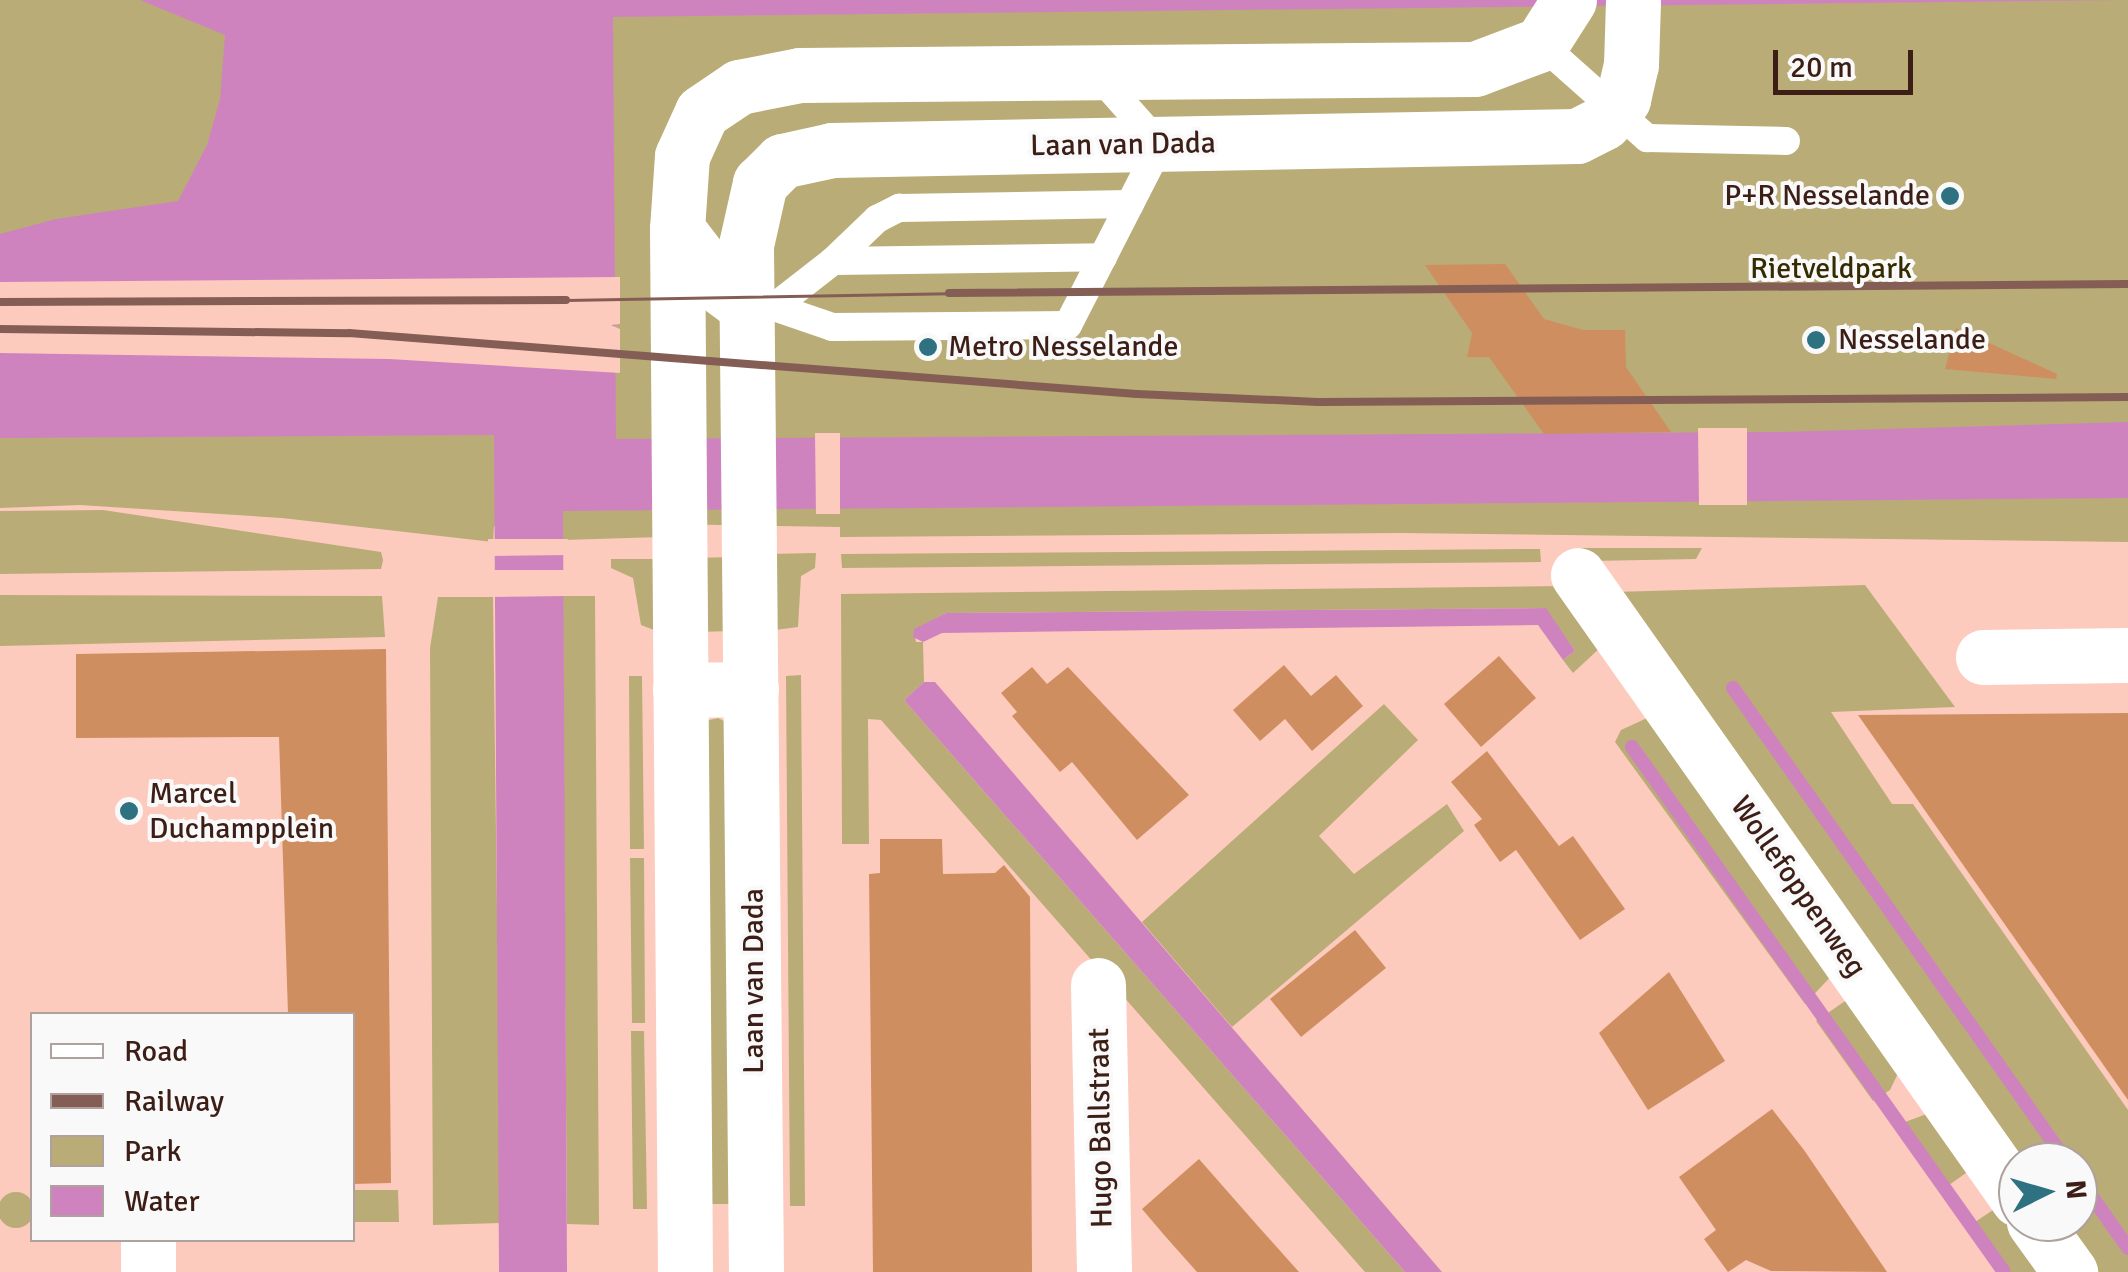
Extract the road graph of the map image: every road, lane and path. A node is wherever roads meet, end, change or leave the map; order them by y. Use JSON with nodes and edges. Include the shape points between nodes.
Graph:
{"nodes":[{"id":1,"x":1633,"y":6,"type":"edge"},
{"id":2,"x":1558,"y":19,"type":"edge"},
{"id":3,"x":1098,"y":74,"type":"junction"},
{"id":4,"x":1614,"y":112,"type":"junction"},
{"id":5,"x":1786,"y":141,"type":"dead end"},
{"id":6,"x":1160,"y":144,"type":"junction"},
{"id":7,"x":1130,"y":204,"type":"junction"},
{"id":8,"x":677,"y":229,"type":"junction"},
{"id":9,"x":1103,"y":257,"type":"junction"},
{"id":10,"x":833,"y":261,"type":"junction"},
{"id":11,"x":760,"y":307,"type":"junction"},
{"id":12,"x":1578,"y":575,"type":"dead end"},
{"id":13,"x":2128,"y":654,"type":"edge"},
{"id":14,"x":1983,"y":657,"type":"dead end"},
{"id":15,"x":751,"y":689,"type":"junction"},
{"id":16,"x":680,"y":690,"type":"junction"},
{"id":17,"x":1098,"y":984,"type":"dead end"},
{"id":18,"x":1998,"y":1171,"type":"edge"},
{"id":19,"x":148,"y":1242,"type":"edge"},
{"id":20,"x":2048,"y":1242,"type":"edge"},
{"id":21,"x":148,"y":1272,"type":"edge"},
{"id":22,"x":685,"y":1272,"type":"edge"},
{"id":23,"x":756,"y":1272,"type":"edge"},
{"id":24,"x":1104,"y":1272,"type":"edge"},
{"id":25,"x":2070,"y":1272,"type":"edge"}],
"edges":[{"from":1,"to":4,"type":"street","via":[[1628,84]]},
{"from":2,"to":3,"type":"street","via":[[1475,70]]},
{"from":2,"to":4,"type":"lane"},
{"from":3,"to":6,"type":"lane"},
{"from":3,"to":8,"type":"street","via":[[800,75],[739,87],[702,112],[686,142]]},
{"from":4,"to":5,"type":"lane","via":[[1653,140]]},
{"from":4,"to":6,"type":"street","name":"Laan van Dada","via":[[1592,131],[1559,139]]},
{"from":6,"to":7,"type":"lane"},
{"from":6,"to":11,"type":"street","name":"Laan van Dada","via":[[796,156],[770,170],[753,196],[746,225]]},
{"from":7,"to":9,"type":"lane"},
{"from":7,"to":10,"type":"lane","via":[[899,208],[877,219]]},
{"from":8,"to":11,"type":"street","via":[[722,288]]},
{"from":8,"to":16,"type":"street"},
{"from":9,"to":10,"type":"lane"},
{"from":9,"to":11,"type":"lane","via":[[1068,325],[819,326]]},
{"from":10,"to":11,"type":"lane"},
{"from":11,"to":15,"type":"street","name":"Laan van Dada","via":[[748,433]]},
{"from":12,"to":18,"type":"street","name":"Wollefoppenweg"},
{"from":13,"to":14,"type":"street"},
{"from":15,"to":16,"type":"street"},
{"from":15,"to":23,"type":"street","name":"Laan van Dada"},
{"from":16,"to":22,"type":"street"},
{"from":17,"to":24,"type":"street","name":"Hugo Ballstraat"},
{"from":19,"to":21,"type":"street"},
{"from":20,"to":25,"type":"street"}]}
